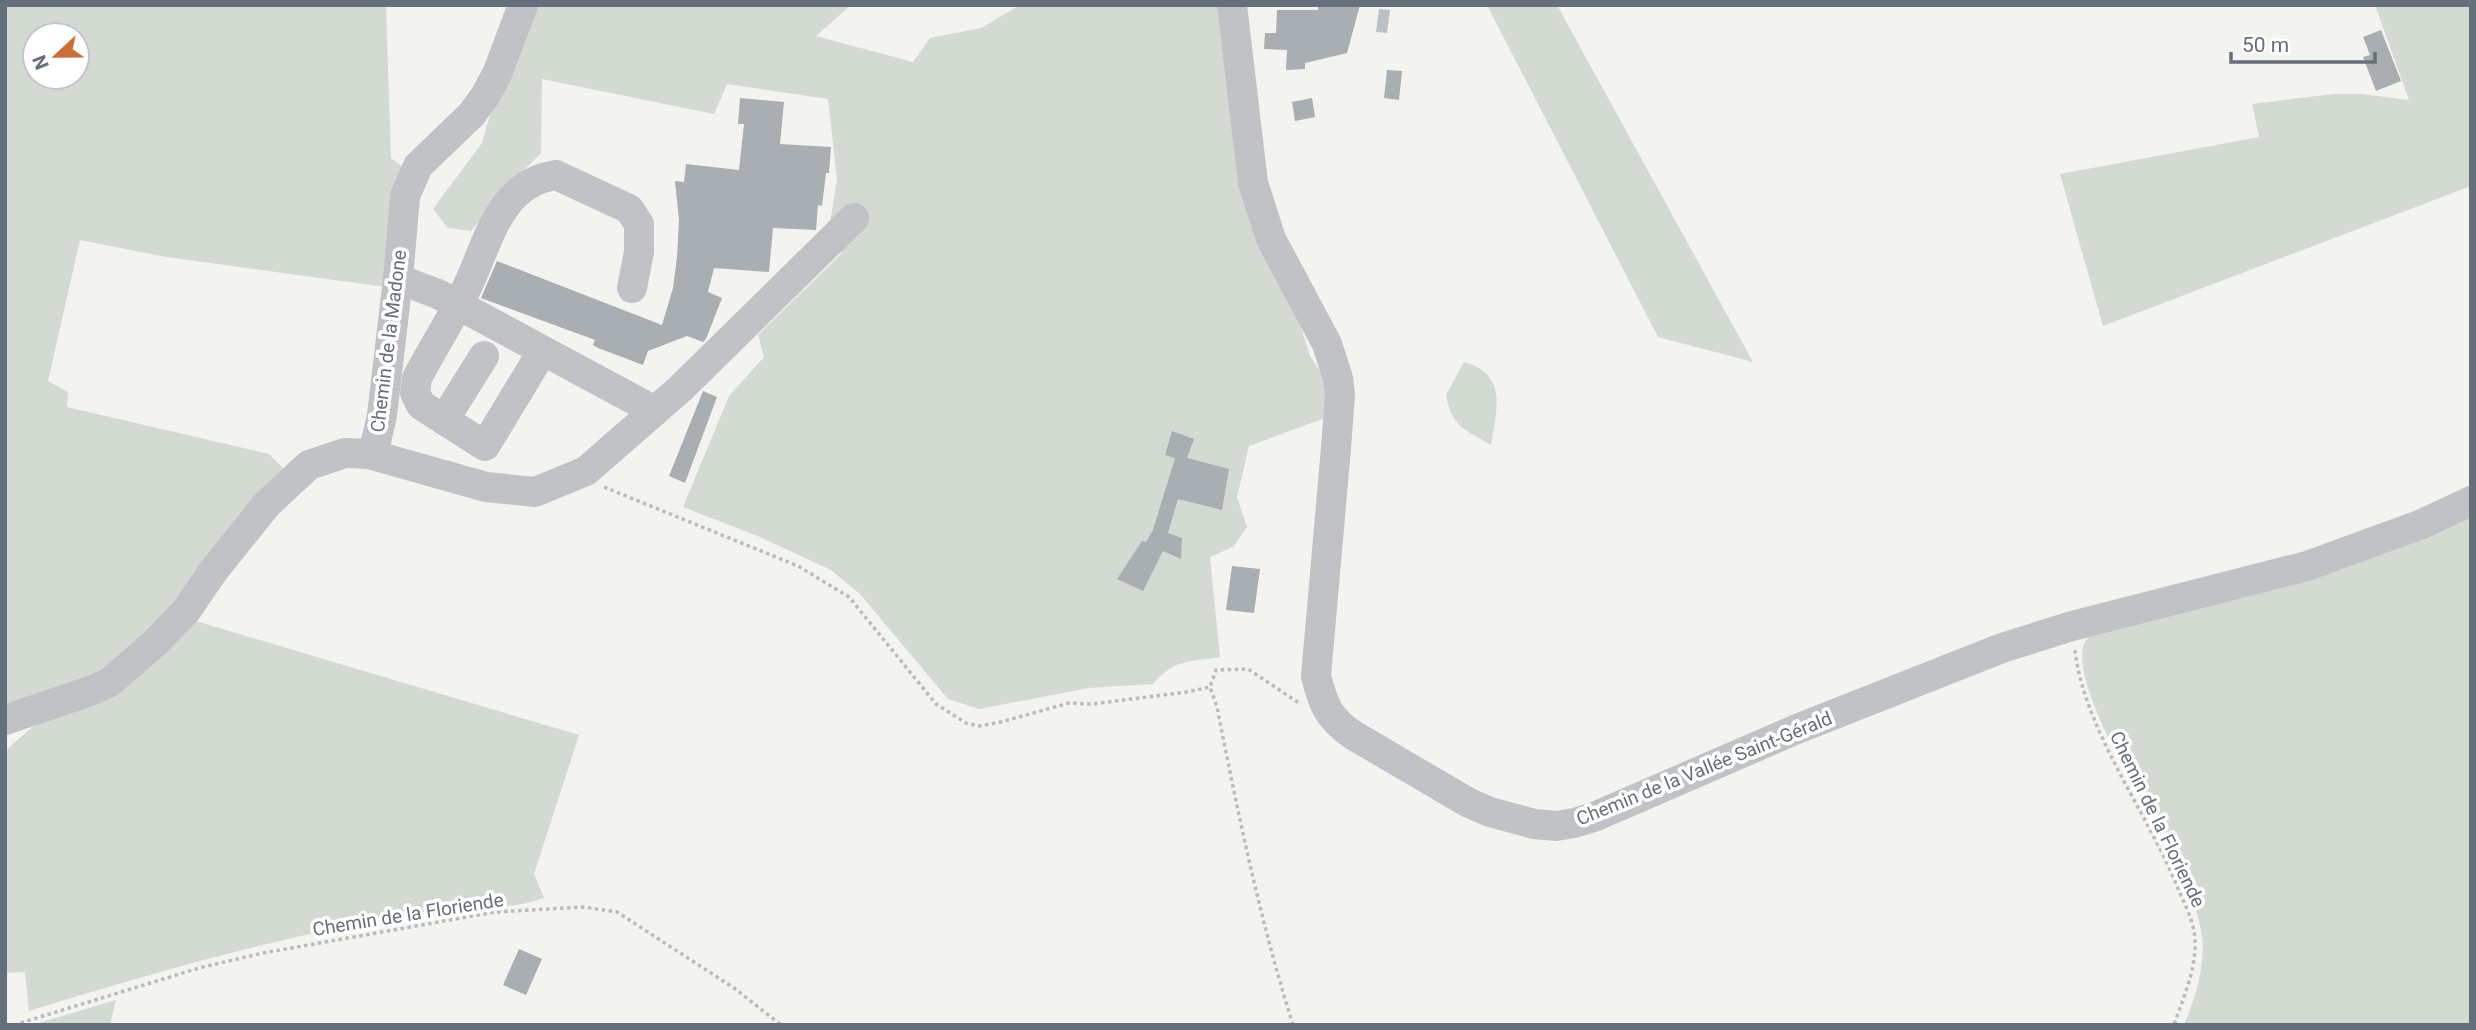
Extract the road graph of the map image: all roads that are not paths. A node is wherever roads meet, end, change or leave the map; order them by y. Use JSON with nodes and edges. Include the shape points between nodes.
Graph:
{"nodes":[{"id":1,"x":523,"y":5,"type":"edge"},
{"id":2,"x":1232,"y":5,"type":"edge"},
{"id":3,"x":854,"y":218,"type":"dead end"},
{"id":4,"x":398,"y":279,"type":"junction"},
{"id":5,"x":632,"y":288,"type":"dead end"},
{"id":6,"x":457,"y":305,"type":"junction"},
{"id":7,"x":541,"y":352,"type":"junction"},
{"id":8,"x":484,"y":356,"type":"dead end"},
{"id":9,"x":655,"y":411,"type":"junction"},
{"id":10,"x":444,"y":420,"type":"junction"},
{"id":11,"x":369,"y":454,"type":"junction"},
{"id":12,"x":2471,"y":501,"type":"edge"},
{"id":13,"x":5,"y":720,"type":"edge"}],
"edges":[{"from":1,"to":4,"type":"street","name":"Chemin de la Madone","via":[[485,96],[427,155],[410,180]]},
{"from":2,"to":12,"type":"street","name":"Chemin de la Vallée Saint-Gérald","via":[[1259,207],[1270,239],[1327,344],[1338,378],[1316,676],[1323,702],[1337,725],[1490,812],[1556,826],[1594,817],[2002,648],[2306,566]]},
{"from":3,"to":9,"type":"street"},
{"from":4,"to":6,"type":"street"},
{"from":4,"to":11,"type":"street","name":"Chemin de la Madone","via":[[382,415]]},
{"from":5,"to":6,"type":"street","via":[[639,252],[639,224],[634,216],[629,209],[556,175],[520,190],[502,208]]},
{"from":6,"to":7,"type":"street"},
{"from":6,"to":10,"type":"street","via":[[417,378],[415,393],[421,405]]},
{"from":7,"to":9,"type":"street"},
{"from":7,"to":10,"type":"street","via":[[485,446]]},
{"from":8,"to":10,"type":"street"},
{"from":9,"to":11,"type":"street","via":[[586,471],[535,492],[486,487]]},
{"from":11,"to":13,"type":"street","name":"Chemin de la Madone","via":[[345,453],[309,465],[267,503],[186,611],[110,682]]}]}
